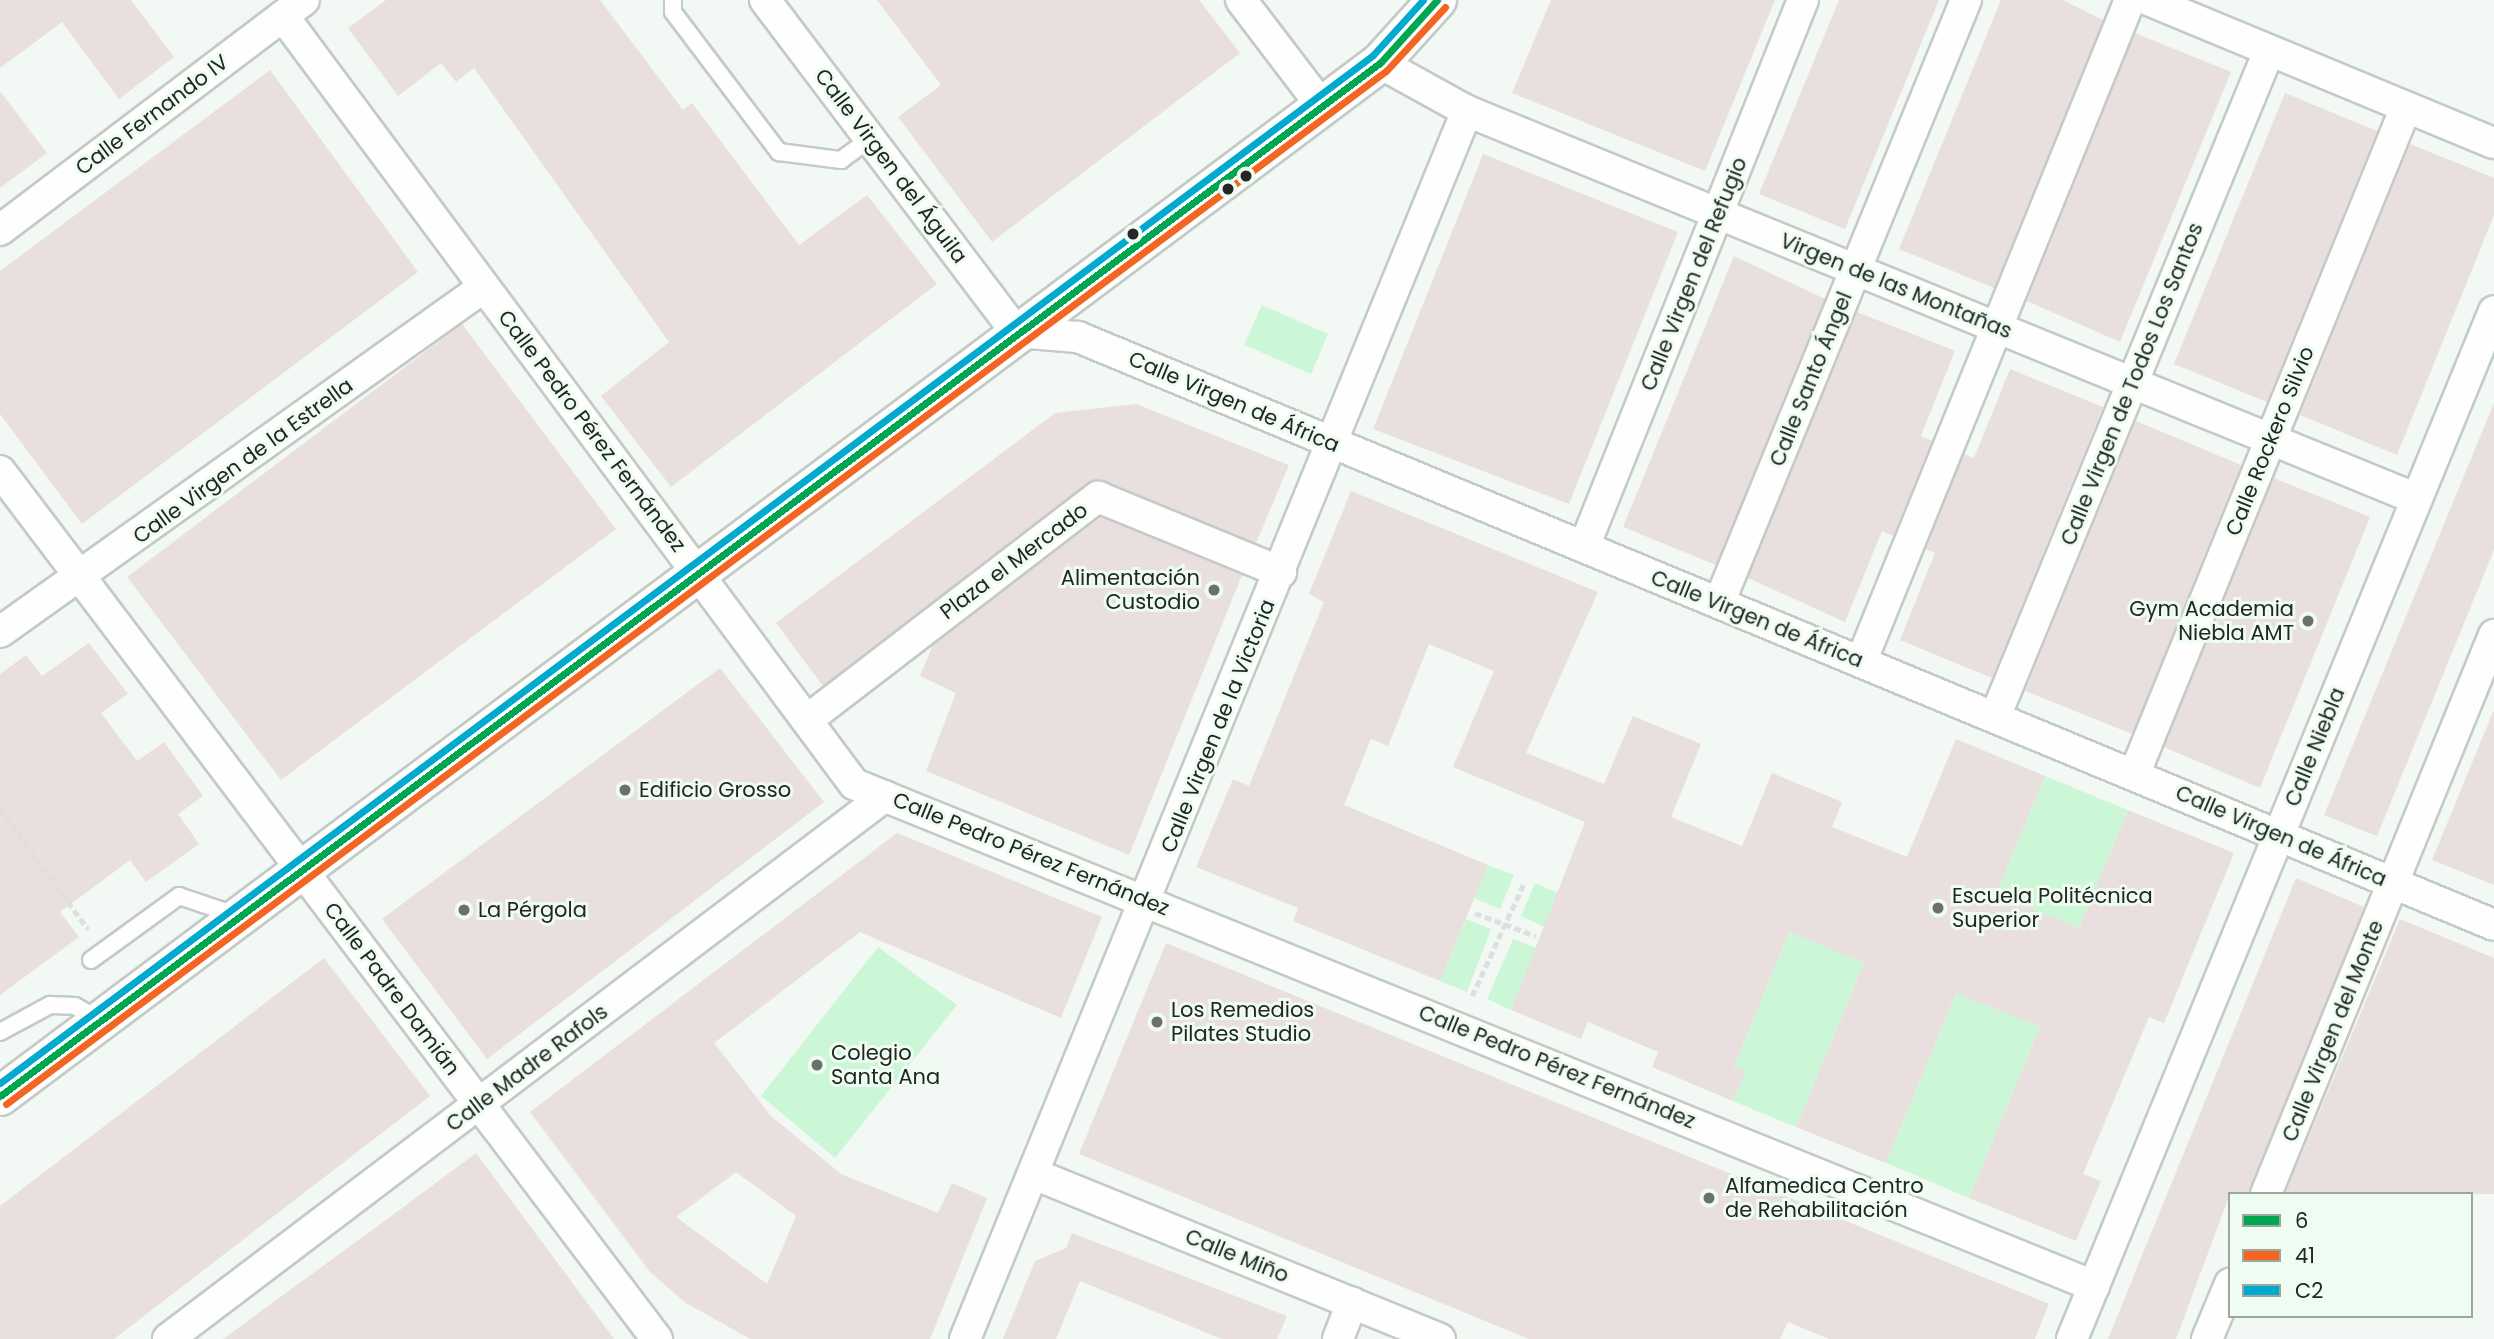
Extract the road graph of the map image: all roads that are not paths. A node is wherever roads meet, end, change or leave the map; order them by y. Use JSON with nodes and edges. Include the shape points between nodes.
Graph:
{"nodes":[{"id":1,"x":673,"y":0,"type":"edge"},
{"id":2,"x":765,"y":0,"type":"edge"},
{"id":3,"x":1241,"y":0,"type":"edge"},
{"id":4,"x":1437,"y":0,"type":"edge"},
{"id":5,"x":1803,"y":0,"type":"edge"},
{"id":6,"x":1966,"y":0,"type":"edge"},
{"id":7,"x":2130,"y":0,"type":"edge"},
{"id":8,"x":2148,"y":0,"type":"edge"},
{"id":9,"x":294,"y":8,"type":"edge"},
{"id":10,"x":2205,"y":10,"type":"edge"},
{"id":11,"x":2269,"y":51,"type":"junction"},
{"id":12,"x":1380,"y":64,"type":"junction"},
{"id":13,"x":1321,"y":104,"type":"junction"},
{"id":14,"x":2406,"y":107,"type":"junction"},
{"id":15,"x":1467,"y":111,"type":"junction"},
{"id":16,"x":870,"y":139,"type":"junction"},
{"id":17,"x":2494,"y":143,"type":"edge"},
{"id":18,"x":1718,"y":213,"type":"junction"},
{"id":19,"x":0,"y":230,"type":"edge"},
{"id":20,"x":1856,"y":270,"type":"junction"},
{"id":21,"x":484,"y":287,"type":"junction"},
{"id":22,"x":2494,"y":311,"type":"edge"},
{"id":23,"x":1997,"y":327,"type":"junction"},
{"id":24,"x":1016,"y":332,"type":"junction"},
{"id":25,"x":2133,"y":382,"type":"junction"},
{"id":26,"x":2271,"y":439,"type":"junction"},
{"id":27,"x":1335,"y":443,"type":"junction"},
{"id":28,"x":0,"y":471,"type":"edge"},
{"id":29,"x":2417,"y":499,"type":"junction"},
{"id":30,"x":1584,"y":547,"type":"junction"},
{"id":31,"x":695,"y":571,"type":"junction"},
{"id":32,"x":1282,"y":572,"type":"junction"},
{"id":33,"x":81,"y":579,"type":"junction"},
{"id":34,"x":1719,"y":603,"type":"junction"},
{"id":35,"x":0,"y":632,"type":"edge"},
{"id":36,"x":2494,"y":635,"type":"edge"},
{"id":37,"x":1861,"y":662,"type":"junction"},
{"id":38,"x":1995,"y":717,"type":"junction"},
{"id":39,"x":807,"y":720,"type":"junction"},
{"id":40,"x":2134,"y":775,"type":"junction"},
{"id":41,"x":885,"y":796,"type":"junction"},
{"id":42,"x":2279,"y":835,"type":"junction"},
{"id":43,"x":302,"y":869,"type":"junction"},
{"id":44,"x":2393,"y":883,"type":"junction"},
{"id":45,"x":1146,"y":900,"type":"junction"},
{"id":46,"x":241,"y":917,"type":"junction"},
{"id":47,"x":2494,"y":925,"type":"edge"},
{"id":48,"x":91,"y":960,"type":"dead end"},
{"id":49,"x":102,"y":1021,"type":"junction"},
{"id":50,"x":0,"y":1032,"type":"edge"},
{"id":51,"x":0,"y":1096,"type":"edge"},
{"id":52,"x":478,"y":1105,"type":"junction"},
{"id":53,"x":1034,"y":1174,"type":"junction"},
{"id":54,"x":2267,"y":1192,"type":"edge"},
{"id":55,"x":2094,"y":1286,"type":"junction"},
{"id":56,"x":2228,"y":1289,"type":"edge"},
{"id":57,"x":1352,"y":1303,"type":"junction"},
{"id":58,"x":168,"y":1339,"type":"edge"},
{"id":59,"x":657,"y":1339,"type":"edge"},
{"id":60,"x":965,"y":1339,"type":"edge"},
{"id":61,"x":1338,"y":1339,"type":"edge"},
{"id":62,"x":1440,"y":1339,"type":"edge"},
{"id":63,"x":2072,"y":1339,"type":"edge"},
{"id":64,"x":2207,"y":1339,"type":"edge"}],
"edges":[{"from":1,"to":16,"type":"lane","via":[[673,12],[779,152],[841,160]]},
{"from":2,"to":16,"type":"street","name":"Calle Virgen del Águila"},
{"from":3,"to":13,"type":"street"},
{"from":4,"to":12,"type":"main road"},
{"from":5,"to":18,"type":"street","name":"Calle Virgen del Refugio"},
{"from":6,"to":20,"type":"street","name":"Calle Santo Ángel"},
{"from":7,"to":23,"type":"street"},
{"from":8,"to":10,"type":"street"},
{"from":9,"to":19,"type":"street","name":"Calle Fernando IV"},
{"from":9,"to":21,"type":"street","name":"Calle Pedro Pérez Fernández"},
{"from":10,"to":11,"type":"street"},
{"from":11,"to":14,"type":"street"},
{"from":11,"to":25,"type":"street","name":"Calle Virgen de Todos Los Santos"},
{"from":12,"to":13,"type":"main road"},
{"from":12,"to":15,"type":"street","name":"Virgen de las Montañas"},
{"from":13,"to":24,"type":"main road"},
{"from":14,"to":17,"type":"street"},
{"from":14,"to":26,"type":"street","name":"Calle Rockero Silvio"},
{"from":15,"to":18,"type":"street","name":"Virgen de las Montañas"},
{"from":15,"to":27,"type":"street","name":"Calle Virgen de la Victoria"},
{"from":16,"to":24,"type":"street","name":"Calle Virgen del Águila"},
{"from":18,"to":20,"type":"street","name":"Virgen de las Montañas"},
{"from":18,"to":30,"type":"street","name":"Calle Virgen del Refugio"},
{"from":20,"to":23,"type":"street","name":"Virgen de las Montañas"},
{"from":20,"to":34,"type":"street","name":"Calle Santo Ángel"},
{"from":21,"to":31,"type":"street","name":"Calle Pedro Pérez Fernández"},
{"from":21,"to":33,"type":"street","name":"Calle Virgen de la Estrella"},
{"from":22,"to":29,"type":"street","name":"Calle Niebla"},
{"from":23,"to":25,"type":"street","name":"Virgen de las Montañas"},
{"from":23,"to":37,"type":"street"},
{"from":24,"to":27,"type":"street","name":"Calle Virgen de África","via":[[1078,337]]},
{"from":24,"to":31,"type":"main road"},
{"from":25,"to":26,"type":"street","name":"Virgen de las Montañas"},
{"from":25,"to":38,"type":"street","name":"Calle Virgen de Todos Los Santos"},
{"from":26,"to":29,"type":"street","name":"Virgen de las Montañas"},
{"from":26,"to":40,"type":"street","name":"Calle Rockero Silvio"},
{"from":27,"to":30,"type":"street","name":"Calle Virgen de África"},
{"from":27,"to":32,"type":"street","name":"Calle Virgen de la Victoria"},
{"from":28,"to":33,"type":"street","name":"Calle Padre Damián"},
{"from":29,"to":42,"type":"street","name":"Calle Niebla"},
{"from":30,"to":34,"type":"street","name":"Calle Virgen de África"},
{"from":31,"to":39,"type":"street","name":"Calle Pedro Pérez Fernández"},
{"from":31,"to":43,"type":"main road"},
{"from":32,"to":39,"type":"street","name":"Plaza el Mercado","via":[[1098,497]]},
{"from":32,"to":45,"type":"street","name":"Calle Virgen de la Victoria"},
{"from":33,"to":35,"type":"street","name":"Calle Virgen de la Estrella"},
{"from":33,"to":43,"type":"street","name":"Calle Padre Damián"},
{"from":34,"to":37,"type":"street","name":"Calle Virgen de África"},
{"from":36,"to":44,"type":"street","name":"Calle Virgen del Monte"},
{"from":37,"to":38,"type":"street","name":"Calle Virgen de África"},
{"from":38,"to":40,"type":"street","name":"Calle Virgen de África"},
{"from":39,"to":41,"type":"street","name":"Calle Pedro Pérez Fernández","via":[[854,784]]},
{"from":40,"to":42,"type":"street","name":"Calle Virgen de África"},
{"from":41,"to":45,"type":"street","name":"Calle Pedro Pérez Fernández"},
{"from":41,"to":52,"type":"street","name":"Calle Madre Rafols"},
{"from":42,"to":44,"type":"street","name":"Calle Virgen de África"},
{"from":42,"to":55,"type":"street","name":"Calle Niebla"},
{"from":43,"to":46,"type":"main road"},
{"from":43,"to":52,"type":"street","name":"Calle Padre Damián"},
{"from":44,"to":47,"type":"street","name":"Calle Virgen de África"},
{"from":44,"to":54,"type":"street","name":"Calle Virgen del Monte"},
{"from":45,"to":53,"type":"street","name":"Calle Virgen de la Victoria"},
{"from":45,"to":55,"type":"street","name":"Calle Pedro Pérez Fernández"},
{"from":46,"to":48,"type":"lane","via":[[213,902],[179,896]]},
{"from":46,"to":49,"type":"main road"},
{"from":49,"to":50,"type":"lane","via":[[75,1006],[50,1005]]},
{"from":49,"to":51,"type":"main road"},
{"from":52,"to":58,"type":"street","name":"Calle Madre Rafols"},
{"from":52,"to":59,"type":"street","name":"Calle Padre Damián"},
{"from":53,"to":57,"type":"street","name":"Calle Miño"},
{"from":53,"to":60,"type":"street","name":"Calle Virgen de la Victoria"},
{"from":55,"to":63,"type":"street","name":"Calle Niebla"},
{"from":56,"to":64,"type":"street"},
{"from":57,"to":61,"type":"street"},
{"from":57,"to":62,"type":"street","name":"Calle Miño"}]}
